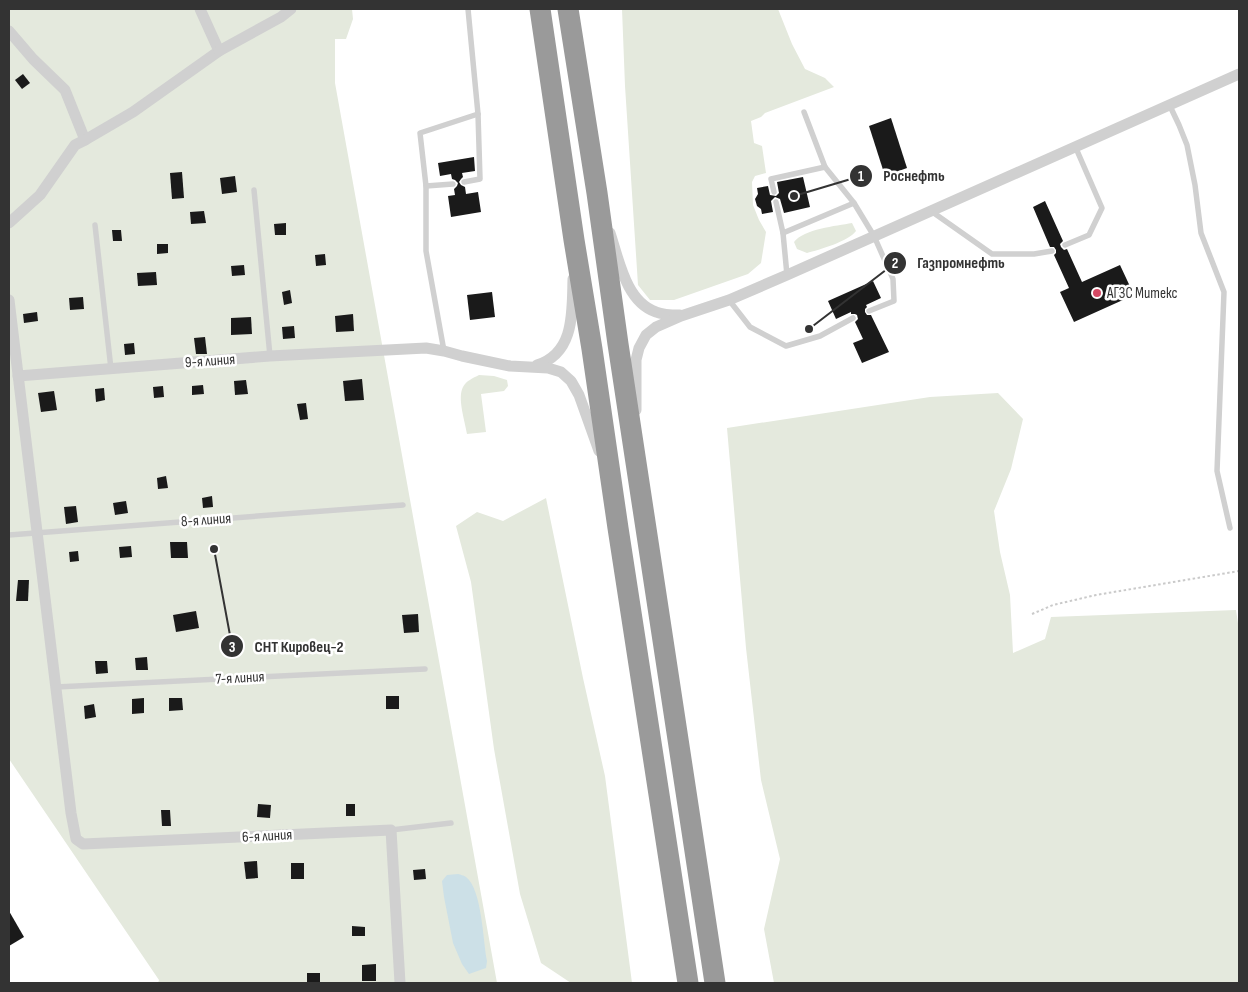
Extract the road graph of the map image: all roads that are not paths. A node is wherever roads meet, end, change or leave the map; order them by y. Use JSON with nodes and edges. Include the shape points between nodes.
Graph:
{"nodes":[{"id":1,"x":200,"y":9,"type":"edge"},
{"id":2,"x":291,"y":9,"type":"edge"},
{"id":3,"x":468,"y":9,"type":"edge"},
{"id":4,"x":540,"y":9,"type":"edge"},
{"id":5,"x":568,"y":9,"type":"edge"},
{"id":6,"x":9,"y":31,"type":"edge"},
{"id":7,"x":219,"y":52,"type":"junction"},
{"id":8,"x":1239,"y":74,"type":"edge"},
{"id":9,"x":1169,"y":104,"type":"junction"},
{"id":10,"x":804,"y":112,"type":"dead end"},
{"id":11,"x":478,"y":114,"type":"junction"},
{"id":12,"x":85,"y":140,"type":"junction"},
{"id":13,"x":1074,"y":146,"type":"junction"},
{"id":14,"x":825,"y":167,"type":"junction"},
{"id":15,"x":464,"y":182,"type":"dead end"},
{"id":16,"x":453,"y":184,"type":"dead end"},
{"id":17,"x":426,"y":186,"type":"junction"},
{"id":18,"x":254,"y":190,"type":"dead end"},
{"id":19,"x":774,"y":192,"type":"dead end"},
{"id":20,"x":597,"y":193,"type":"junction"},
{"id":21,"x":776,"y":202,"type":"dead end"},
{"id":22,"x":854,"y":204,"type":"junction"},
{"id":23,"x":931,"y":211,"type":"junction"},
{"id":24,"x":9,"y":223,"type":"edge"},
{"id":25,"x":95,"y":225,"type":"dead end"},
{"id":26,"x":783,"y":232,"type":"junction"},
{"id":27,"x":874,"y":236,"type":"junction"},
{"id":28,"x":574,"y":240,"type":"junction"},
{"id":29,"x":1065,"y":245,"type":"dead end"},
{"id":30,"x":1052,"y":251,"type":"dead end"},
{"id":31,"x":786,"y":275,"type":"junction"},
{"id":32,"x":9,"y":300,"type":"edge"},
{"id":33,"x":729,"y":300,"type":"junction"},
{"id":34,"x":869,"y":311,"type":"dead end"},
{"id":35,"x":682,"y":316,"type":"junction"},
{"id":36,"x":853,"y":318,"type":"dead end"},
{"id":37,"x":444,"y":351,"type":"junction"},
{"id":38,"x":270,"y":356,"type":"junction"},
{"id":39,"x":528,"y":368,"type":"junction"},
{"id":40,"x":111,"y":369,"type":"junction"},
{"id":41,"x":13,"y":376,"type":"edge"},
{"id":42,"x":635,"y":454,"type":"junction"},
{"id":43,"x":611,"y":482,"type":"junction"},
{"id":44,"x":403,"y":505,"type":"dead end"},
{"id":45,"x":1230,"y":528,"type":"dead end"},
{"id":46,"x":36,"y":533,"type":"junction"},
{"id":47,"x":9,"y":534,"type":"edge"},
{"id":48,"x":425,"y":669,"type":"dead end"},
{"id":49,"x":56,"y":687,"type":"junction"},
{"id":50,"x":451,"y":823,"type":"dead end"},
{"id":51,"x":391,"y":830,"type":"junction"},
{"id":52,"x":400,"y":983,"type":"edge"},
{"id":53,"x":688,"y":983,"type":"edge"},
{"id":54,"x":715,"y":983,"type":"edge"}],
"edges":[{"from":1,"to":7,"type":"street"},
{"from":2,"to":7,"type":"street"},
{"from":3,"to":11,"type":"lane"},
{"from":4,"to":28,"type":"highway"},
{"from":5,"to":20,"type":"highway"},
{"from":6,"to":12,"type":"street","via":[[65,90]]},
{"from":7,"to":12,"type":"street","via":[[133,112]]},
{"from":8,"to":9,"type":"street"},
{"from":9,"to":13,"type":"street"},
{"from":9,"to":45,"type":"lane","via":[[1187,145],[1201,233],[1224,292],[1217,471]]},
{"from":10,"to":14,"type":"lane"},
{"from":11,"to":15,"type":"lane","via":[[480,179]]},
{"from":11,"to":17,"type":"lane","via":[[420,133]]},
{"from":12,"to":24,"type":"street","via":[[75,146],[40,195]]},
{"from":13,"to":23,"type":"street"},
{"from":13,"to":29,"type":"lane","via":[[1102,208],[1089,235]]},
{"from":14,"to":19,"type":"lane","via":[[771,179]]},
{"from":14,"to":22,"type":"lane"},
{"from":16,"to":17,"type":"lane"},
{"from":17,"to":37,"type":"lane","via":[[426,251]]},
{"from":18,"to":38,"type":"lane"},
{"from":20,"to":35,"type":"street","via":[[633,294],[657,313]]},
{"from":20,"to":42,"type":"highway"},
{"from":21,"to":26,"type":"lane"},
{"from":22,"to":26,"type":"lane"},
{"from":22,"to":27,"type":"lane"},
{"from":23,"to":27,"type":"street"},
{"from":23,"to":30,"type":"lane","via":[[992,254]]},
{"from":25,"to":40,"type":"lane"},
{"from":26,"to":31,"type":"lane"},
{"from":27,"to":31,"type":"street"},
{"from":27,"to":34,"type":"lane","via":[[893,279],[894,301]]},
{"from":28,"to":39,"type":"street","via":[[571,319],[567,338],[546,362]]},
{"from":28,"to":43,"type":"highway"},
{"from":31,"to":33,"type":"street"},
{"from":32,"to":41,"type":"street"},
{"from":33,"to":35,"type":"street"},
{"from":33,"to":36,"type":"lane","via":[[750,327],[786,346],[820,336]]},
{"from":35,"to":42,"type":"street","via":[[656,327],[646,335],[640,348],[636,360]]},
{"from":37,"to":38,"type":"street","name":"9-я линия","via":[[426,348]]},
{"from":37,"to":39,"type":"street","name":"9-я линия"},
{"from":38,"to":40,"type":"street","name":"9-я линия"},
{"from":39,"to":43,"type":"street","name":"9-я линия","via":[[548,368],[561,372],[571,381]]},
{"from":40,"to":41,"type":"street","name":"9-я линия"},
{"from":41,"to":46,"type":"street"},
{"from":42,"to":54,"type":"highway"},
{"from":43,"to":53,"type":"highway"},
{"from":44,"to":46,"type":"lane","name":"8-я линия"},
{"from":46,"to":47,"type":"lane","name":"8-я линия"},
{"from":46,"to":49,"type":"street"},
{"from":48,"to":49,"type":"lane","name":"7-я линия"},
{"from":49,"to":51,"type":"street","name":"6-я линия","via":[[71,813],[76,839],[83,844]]},
{"from":50,"to":51,"type":"lane","name":"6-я линия"},
{"from":51,"to":52,"type":"street"}]}
